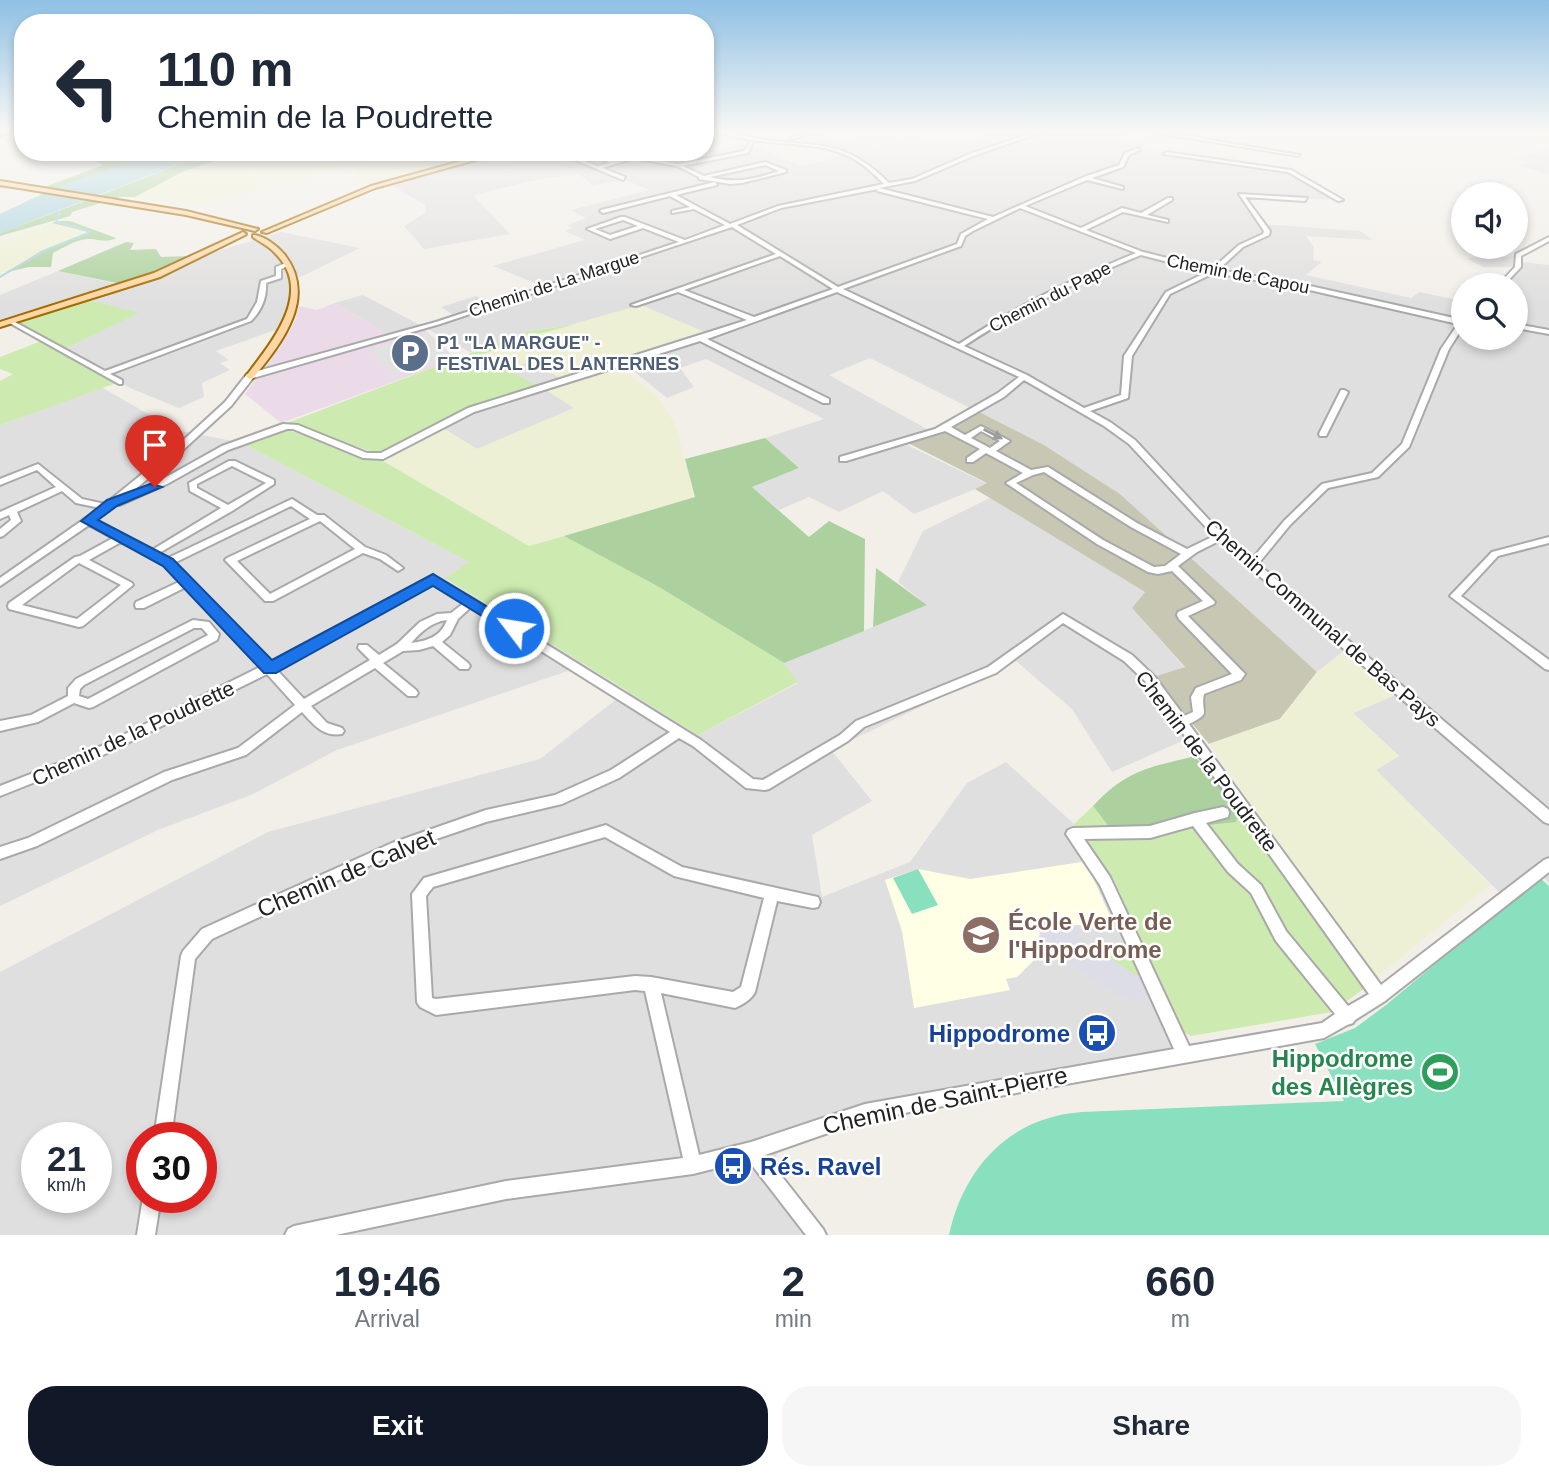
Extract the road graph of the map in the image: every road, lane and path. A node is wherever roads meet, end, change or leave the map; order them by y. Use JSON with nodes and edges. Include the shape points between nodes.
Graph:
{"nodes":[{"id":1,"x":42,"y":190,"type":"edge"},
{"id":2,"x":367,"y":190,"type":"edge"},
{"id":3,"x":692,"y":190,"type":"edge"},
{"id":4,"x":865,"y":190,"type":"edge"},
{"id":5,"x":879,"y":190,"type":"edge"},
{"id":6,"x":1064,"y":190,"type":"edge"},
{"id":7,"x":1322,"y":190,"type":"edge"},
{"id":8,"x":672,"y":195,"type":"junction"},
{"id":9,"x":1170,"y":199,"type":"dead end"},
{"id":10,"x":1305,"y":199,"type":"dead end"},
{"id":11,"x":1340,"y":200,"type":"dead end"},
{"id":12,"x":1019,"y":206,"type":"junction"},
{"id":13,"x":695,"y":207,"type":"junction"},
{"id":14,"x":603,"y":211,"type":"dead end"},
{"id":15,"x":674,"y":212,"type":"dead end"},
{"id":16,"x":1142,"y":215,"type":"junction"},
{"id":17,"x":996,"y":219,"type":"junction"},
{"id":18,"x":1166,"y":221,"type":"dead end"},
{"id":19,"x":732,"y":225,"type":"junction"},
{"id":20,"x":642,"y":226,"type":"junction"},
{"id":21,"x":237,"y":227,"type":"junction"},
{"id":22,"x":1083,"y":229,"type":"junction"},
{"id":23,"x":243,"y":234,"type":"junction"},
{"id":24,"x":259,"y":234,"type":"junction"},
{"id":25,"x":1549,"y":239,"type":"edge"},
{"id":26,"x":229,"y":242,"type":"junction"},
{"id":27,"x":685,"y":242,"type":"junction"},
{"id":28,"x":1141,"y":253,"type":"junction"},
{"id":29,"x":781,"y":254,"type":"junction"},
{"id":30,"x":288,"y":264,"type":"junction"},
{"id":31,"x":1213,"y":271,"type":"junction"},
{"id":32,"x":1512,"y":273,"type":"edge"},
{"id":33,"x":681,"y":290,"type":"junction"},
{"id":34,"x":839,"y":290,"type":"junction"},
{"id":35,"x":635,"y":305,"type":"dead end"},
{"id":36,"x":754,"y":320,"type":"junction"},
{"id":37,"x":1451,"y":320,"type":"edge"},
{"id":38,"x":11,"y":322,"type":"junction"},
{"id":39,"x":0,"y":325,"type":"edge"},
{"id":40,"x":1528,"y":328,"type":"edge"},
{"id":41,"x":1549,"y":332,"type":"edge"},
{"id":42,"x":700,"y":338,"type":"junction"},
{"id":43,"x":1451,"y":340,"type":"edge"},
{"id":44,"x":960,"y":345,"type":"junction"},
{"id":45,"x":106,"y":373,"type":"junction"},
{"id":46,"x":250,"y":376,"type":"junction"},
{"id":47,"x":1024,"y":377,"type":"junction"},
{"id":48,"x":119,"y":382,"type":"dead end"},
{"id":49,"x":1344,"y":392,"type":"dead end"},
{"id":50,"x":826,"y":401,"type":"dead end"},
{"id":51,"x":1086,"y":410,"type":"junction"},
{"id":52,"x":944,"y":427,"type":"junction"},
{"id":53,"x":1323,"y":434,"type":"dead end"},
{"id":54,"x":965,"y":438,"type":"junction"},
{"id":55,"x":989,"y":450,"type":"junction"},
{"id":56,"x":843,"y":459,"type":"dead end"},
{"id":57,"x":970,"y":460,"type":"dead end"},
{"id":58,"x":1030,"y":473,"type":"junction"},
{"id":59,"x":0,"y":482,"type":"edge"},
{"id":60,"x":63,"y":488,"type":"junction"},
{"id":61,"x":110,"y":505,"type":"junction"},
{"id":62,"x":229,"y":509,"type":"junction"},
{"id":63,"x":12,"y":512,"type":"junction"},
{"id":64,"x":0,"y":516,"type":"edge"},
{"id":65,"x":315,"y":518,"type":"junction"},
{"id":66,"x":88,"y":521,"type":"junction"},
{"id":67,"x":0,"y":534,"type":"edge"},
{"id":68,"x":122,"y":537,"type":"junction"},
{"id":69,"x":1220,"y":537,"type":"junction"},
{"id":70,"x":1549,"y":540,"type":"edge"},
{"id":71,"x":362,"y":549,"type":"junction"},
{"id":72,"x":1187,"y":553,"type":"junction"},
{"id":73,"x":152,"y":554,"type":"junction"},
{"id":74,"x":81,"y":560,"type":"junction"},
{"id":75,"x":168,"y":562,"type":"junction"},
{"id":76,"x":1252,"y":565,"type":"junction"},
{"id":77,"x":1174,"y":567,"type":"junction"},
{"id":78,"x":398,"y":568,"type":"dead end"},
{"id":79,"x":188,"y":582,"type":"junction"},
{"id":80,"x":0,"y":583,"type":"edge"},
{"id":81,"x":471,"y":602,"type":"junction"},
{"id":82,"x":140,"y":605,"type":"dead end"},
{"id":83,"x":417,"y":613,"type":"dead end"},
{"id":84,"x":453,"y":617,"type":"junction"},
{"id":85,"x":222,"y":620,"type":"junction"},
{"id":86,"x":427,"y":622,"type":"junction"},
{"id":87,"x":207,"y":628,"type":"junction"},
{"id":88,"x":434,"y":642,"type":"junction"},
{"id":89,"x":401,"y":647,"type":"junction"},
{"id":90,"x":363,"y":648,"type":"dead end"},
{"id":91,"x":377,"y":662,"type":"junction"},
{"id":92,"x":464,"y":666,"type":"dead end"},
{"id":93,"x":1549,"y":666,"type":"edge"},
{"id":94,"x":270,"y":669,"type":"junction"},
{"id":95,"x":412,"y":693,"type":"dead end"},
{"id":96,"x":73,"y":698,"type":"junction"},
{"id":97,"x":302,"y":706,"type":"junction"},
{"id":98,"x":1182,"y":722,"type":"junction"},
{"id":99,"x":0,"y":726,"type":"edge"},
{"id":100,"x":338,"y":731,"type":"dead end"},
{"id":101,"x":678,"y":732,"type":"junction"},
{"id":102,"x":0,"y":791,"type":"edge"},
{"id":103,"x":1223,"y":813,"type":"dead end"},
{"id":104,"x":1549,"y":818,"type":"edge"},
{"id":105,"x":1195,"y":819,"type":"junction"},
{"id":106,"x":0,"y":853,"type":"edge"},
{"id":107,"x":1549,"y":864,"type":"edge"},
{"id":108,"x":772,"y":894,"type":"junction"},
{"id":109,"x":813,"y":902,"type":"dead end"},
{"id":110,"x":651,"y":984,"type":"junction"},
{"id":111,"x":1380,"y":996,"type":"junction"},
{"id":112,"x":1348,"y":1018,"type":"junction"},
{"id":113,"x":1184,"y":1053,"type":"junction"},
{"id":114,"x":164,"y":1122,"type":"edge"},
{"id":115,"x":751,"y":1151,"type":"junction"},
{"id":116,"x":693,"y":1165,"type":"junction"},
{"id":117,"x":149,"y":1213,"type":"edge"},
{"id":118,"x":333,"y":1231,"type":"edge"},
{"id":119,"x":146,"y":1235,"type":"edge"},
{"id":120,"x":293,"y":1235,"type":"edge"},
{"id":121,"x":817,"y":1235,"type":"edge"}],
"edges":[{"from":1,"to":21,"type":"main road","via":[[192,214]]},
{"from":2,"to":24,"type":"main road"},
{"from":3,"to":8,"type":"street"},
{"from":4,"to":19,"type":"street","name":"Chemin de La Margue","via":[[780,207]]},
{"from":5,"to":17,"type":"street"},
{"from":6,"to":12,"type":"street"},
{"from":7,"to":11,"type":"street"},
{"from":8,"to":13,"type":"street","name":"Chemin Communal de Bas Pays"},
{"from":8,"to":14,"type":"street"},
{"from":9,"to":16,"type":"street"},
{"from":10,"to":31,"type":"street","via":[[1241,195],[1266,235],[1241,246]]},
{"from":12,"to":17,"type":"street"},
{"from":12,"to":22,"type":"street","name":"Chemin de Capou"},
{"from":13,"to":15,"type":"street"},
{"from":13,"to":19,"type":"street","name":"Chemin Communal de Bas Pays"},
{"from":16,"to":18,"type":"street"},
{"from":16,"to":22,"type":"street","via":[[1120,210]]},
{"from":17,"to":34,"type":"street","via":[[965,233],[959,245]]},
{"from":19,"to":27,"type":"street","name":"Chemin de La Margue"},
{"from":19,"to":29,"type":"street","name":"Chemin Communal de Bas Pays"},
{"from":20,"to":20,"type":"street","via":[[610,237],[590,229],[623,218]]},
{"from":20,"to":27,"type":"street"},
{"from":21,"to":23,"type":"main road"},
{"from":21,"to":24,"type":"main road"},
{"from":22,"to":28,"type":"street","name":"Chemin de Capou"},
{"from":23,"to":24,"type":"main road"},
{"from":23,"to":26,"type":"main road"},
{"from":24,"to":26,"type":"main road"},
{"from":24,"to":30,"type":"main road"},
{"from":25,"to":32,"type":"street","via":[[1518,256]]},
{"from":26,"to":38,"type":"main road","via":[[158,275]]},
{"from":27,"to":46,"type":"street","name":"Chemin de La Margue","via":[[438,323]]},
{"from":28,"to":31,"type":"street","name":"Chemin de Capou"},
{"from":28,"to":44,"type":"street","name":"Chemin du Pape","via":[[1010,313]]},
{"from":29,"to":33,"type":"street"},
{"from":29,"to":34,"type":"street","name":"Chemin Communal de Bas Pays"},
{"from":30,"to":45,"type":"street","via":[[278,268],[279,277],[263,282],[256,315],[250,320]]},
{"from":30,"to":46,"type":"main road","via":[[295,287],[292,311],[280,339]]},
{"from":31,"to":37,"type":"street","name":"Chemin de Capou"},
{"from":31,"to":51,"type":"street","via":[[1168,293],[1128,356],[1125,397]]},
{"from":33,"to":35,"type":"street"},
{"from":33,"to":36,"type":"street"},
{"from":34,"to":36,"type":"street"},
{"from":34,"to":44,"type":"street","name":"Chemin Communal de Bas Pays"},
{"from":36,"to":42,"type":"street"},
{"from":38,"to":39,"type":"main road"},
{"from":38,"to":45,"type":"street"},
{"from":40,"to":41,"type":"street"},
{"from":42,"to":50,"type":"street"},
{"from":42,"to":61,"type":"street","via":[[471,410],[383,456],[366,456],[286,426],[225,448],[155,487]]},
{"from":43,"to":76,"type":"street","via":[[1406,445],[1375,475],[1325,486]]},
{"from":44,"to":47,"type":"street","name":"Chemin Communal de Bas Pays"},
{"from":45,"to":48,"type":"street"},
{"from":46,"to":61,"type":"street","via":[[211,421]]},
{"from":47,"to":51,"type":"street","name":"Chemin Communal de Bas Pays"},
{"from":47,"to":52,"type":"street"},
{"from":49,"to":53,"type":"street"},
{"from":51,"to":69,"type":"street","name":"Chemin Communal de Bas Pays","via":[[1132,442]]},
{"from":52,"to":54,"type":"street"},
{"from":52,"to":56,"type":"street"},
{"from":54,"to":55,"type":"street"},
{"from":54,"to":55,"type":"street","one_way":true,"via":[[981,428],[1006,441]]},
{"from":55,"to":57,"type":"street"},
{"from":55,"to":58,"type":"street"},
{"from":58,"to":72,"type":"street","via":[[1045,469],[1134,526]]},
{"from":58,"to":77,"type":"street","via":[[1013,480],[1012,486],[1152,570]]},
{"from":59,"to":60,"type":"street","via":[[38,467]]},
{"from":60,"to":61,"type":"street","via":[[86,505]]},
{"from":60,"to":63,"type":"street"},
{"from":61,"to":66,"type":"street"},
{"from":62,"to":62,"type":"street","via":[[270,484],[271,482],[232,463],[193,483],[193,488]]},
{"from":62,"to":73,"type":"street"},
{"from":63,"to":64,"type":"street"},
{"from":63,"to":67,"type":"street","via":[[16,522]]},
{"from":65,"to":71,"type":"street","via":[[321,517]]},
{"from":65,"to":71,"type":"street","via":[[230,560],[269,599]]},
{"from":65,"to":75,"type":"street","via":[[292,502]]},
{"from":66,"to":68,"type":"street"},
{"from":66,"to":80,"type":"street"},
{"from":68,"to":73,"type":"street"},
{"from":68,"to":74,"type":"street"},
{"from":69,"to":72,"type":"street"},
{"from":69,"to":76,"type":"street","name":"Chemin Communal de Bas Pays"},
{"from":70,"to":93,"type":"street","via":[[1495,554],[1455,596]]},
{"from":71,"to":78,"type":"street"},
{"from":72,"to":77,"type":"street"},
{"from":73,"to":75,"type":"street"},
{"from":74,"to":74,"type":"street","via":[[128,584],[79,623],[13,607]]},
{"from":75,"to":79,"type":"street"},
{"from":76,"to":104,"type":"street","name":"Chemin Communal de Bas Pays"},
{"from":77,"to":98,"type":"street","via":[[1210,601],[1186,612],[1184,620],[1239,674],[1200,691],[1196,697],[1199,714]]},
{"from":79,"to":82,"type":"street"},
{"from":79,"to":85,"type":"street"},
{"from":81,"to":84,"type":"street"},
{"from":81,"to":94,"type":"street","name":"Chemin de la Poudrette","via":[[433,579]]},
{"from":81,"to":101,"type":"street","name":"Chemin de la Poudrette"},
{"from":83,"to":86,"type":"street"},
{"from":84,"to":86,"type":"street"},
{"from":84,"to":88,"type":"street","via":[[443,638]]},
{"from":85,"to":87,"type":"street"},
{"from":85,"to":94,"type":"street"},
{"from":86,"to":89,"type":"street"},
{"from":87,"to":96,"type":"street","via":[[193,624],[90,677],[74,688]]},
{"from":87,"to":96,"type":"street","via":[[214,634],[210,640],[89,704]]},
{"from":88,"to":89,"type":"street"},
{"from":88,"to":92,"type":"street"},
{"from":89,"to":91,"type":"street"},
{"from":90,"to":91,"type":"street"},
{"from":91,"to":95,"type":"street"},
{"from":91,"to":97,"type":"street"},
{"from":94,"to":97,"type":"street"},
{"from":94,"to":102,"type":"street","name":"Chemin de la Poudrette","via":[[99,752]]},
{"from":96,"to":99,"type":"street","via":[[34,719]]},
{"from":97,"to":100,"type":"street","via":[[323,727]]},
{"from":97,"to":106,"type":"street","via":[[242,752],[158,781],[46,836]]},
{"from":98,"to":101,"type":"street","name":"Chemin de la Poudrette","via":[[1128,658],[1063,618],[992,670],[860,724],[765,785],[750,784]]},
{"from":98,"to":111,"type":"street","name":"Chemin de la Poudrette"},
{"from":101,"to":114,"type":"street","name":"Chemin de Calvet","via":[[615,774],[558,800],[486,816],[397,847],[207,934],[188,956]]},
{"from":103,"to":105,"type":"street"},
{"from":105,"to":112,"type":"street","via":[[1233,868],[1256,889],[1281,936]]},
{"from":105,"to":113,"type":"street","via":[[1150,832],[1073,834],[1105,881]]},
{"from":107,"to":111,"type":"street","name":"Chemin de Saint-Pierre"},
{"from":108,"to":109,"type":"street"},
{"from":108,"to":110,"type":"street","via":[[747,992],[741,998]]},
{"from":108,"to":110,"type":"street","via":[[679,872],[606,831],[429,882],[419,894],[425,1002],[436,1007],[635,982]]},
{"from":110,"to":116,"type":"street"},
{"from":111,"to":112,"type":"street","name":"Chemin de Saint-Pierre"},
{"from":112,"to":113,"type":"street","name":"Chemin de Saint-Pierre","via":[[1324,1030]]},
{"from":113,"to":115,"type":"street","name":"Chemin de Saint-Pierre","via":[[864,1112]]},
{"from":115,"to":116,"type":"street","name":"Chemin de Saint-Pierre"},
{"from":115,"to":121,"type":"street"},
{"from":116,"to":118,"type":"street","name":"Chemin de Saint-Pierre","via":[[506,1190]]},
{"from":117,"to":119,"type":"street"},
{"from":118,"to":120,"type":"street","name":"Chemin de Saint-Pierre"}]}
